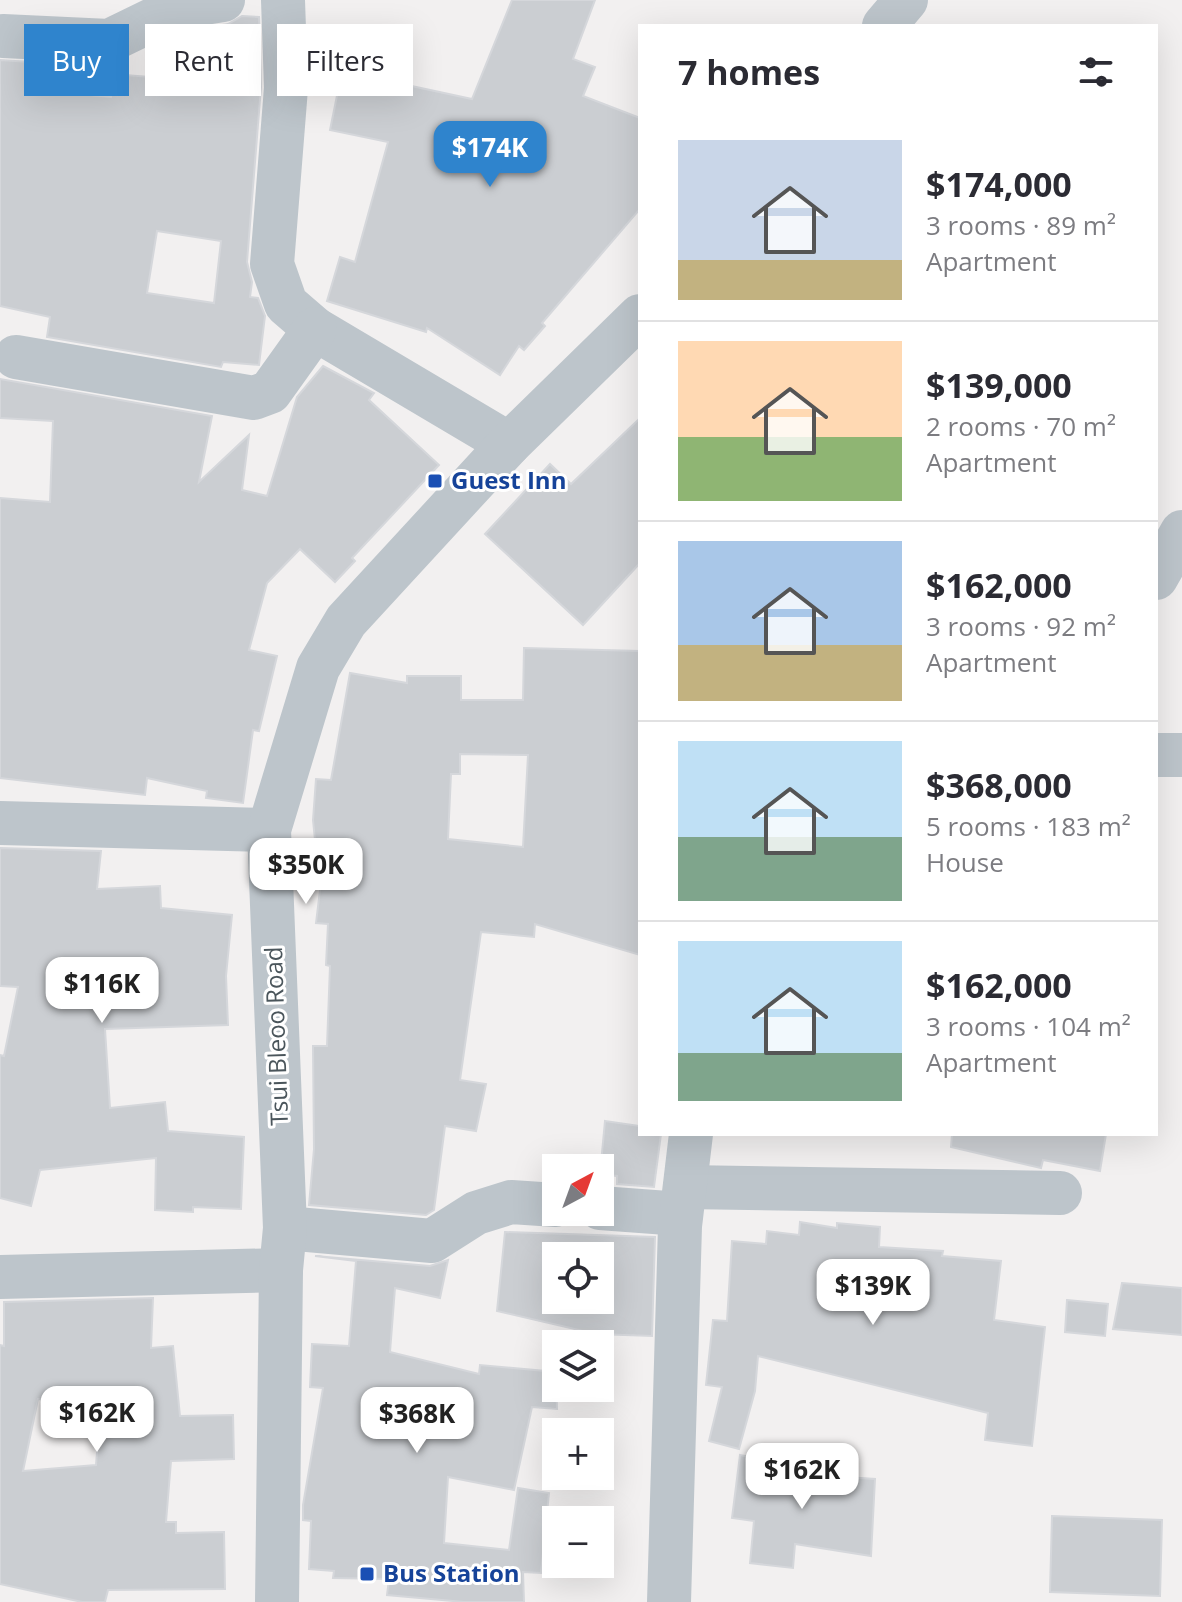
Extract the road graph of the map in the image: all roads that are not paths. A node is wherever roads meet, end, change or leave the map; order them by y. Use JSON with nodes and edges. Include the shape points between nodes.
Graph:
{"nodes":[{"id":1,"x":223,"y":0,"type":"edge"},
{"id":2,"x":283,"y":0,"type":"edge"},
{"id":3,"x":906,"y":0,"type":"edge"},
{"id":4,"x":886,"y":24,"type":"edge"},
{"id":5,"x":3,"y":36,"type":"dead end"},
{"id":6,"x":638,"y":318,"type":"edge"},
{"id":7,"x":315,"y":329,"type":"junction"},
{"id":8,"x":16,"y":357,"type":"dead end"},
{"id":9,"x":509,"y":444,"type":"junction"},
{"id":10,"x":1182,"y":532,"type":"edge"},
{"id":11,"x":1158,"y":574,"type":"edge"},
{"id":12,"x":1158,"y":755,"type":"edge"},
{"id":13,"x":1182,"y":755,"type":"edge"},
{"id":14,"x":0,"y":823,"type":"edge"},
{"id":15,"x":269,"y":830,"type":"junction"},
{"id":16,"x":691,"y":1136,"type":"edge"},
{"id":17,"x":1060,"y":1193,"type":"dead end"},
{"id":18,"x":683,"y":1200,"type":"junction"},
{"id":19,"x":542,"y":1204,"type":"edge"},
{"id":20,"x":614,"y":1207,"type":"edge"},
{"id":21,"x":283,"y":1249,"type":"junction"},
{"id":22,"x":0,"y":1277,"type":"edge"},
{"id":23,"x":277,"y":1602,"type":"edge"},
{"id":24,"x":669,"y":1602,"type":"edge"}],
"edges":[{"from":1,"to":5,"type":"street","via":[[179,7],[109,41]]},
{"from":2,"to":7,"type":"street","via":[[286,88],[272,264],[286,304]]},
{"from":3,"to":4,"type":"street"},
{"from":6,"to":9,"type":"street","name":"Tsui Bleoo Road"},
{"from":7,"to":8,"type":"street","via":[[270,392],[254,398]]},
{"from":7,"to":9,"type":"street"},
{"from":9,"to":15,"type":"street","name":"Tsui Bleoo Road","via":[[346,621],[318,668]]},
{"from":10,"to":11,"type":"street"},
{"from":12,"to":13,"type":"street"},
{"from":14,"to":15,"type":"street"},
{"from":15,"to":21,"type":"street","name":"Tsui Bleoo Road"},
{"from":16,"to":18,"type":"street"},
{"from":17,"to":18,"type":"street"},
{"from":18,"to":20,"type":"street"},
{"from":18,"to":24,"type":"street"},
{"from":19,"to":21,"type":"street","via":[[511,1202],[476,1213],[432,1241]]},
{"from":21,"to":22,"type":"street"},
{"from":21,"to":23,"type":"street","name":"Tsui Bleoo Road"}]}
